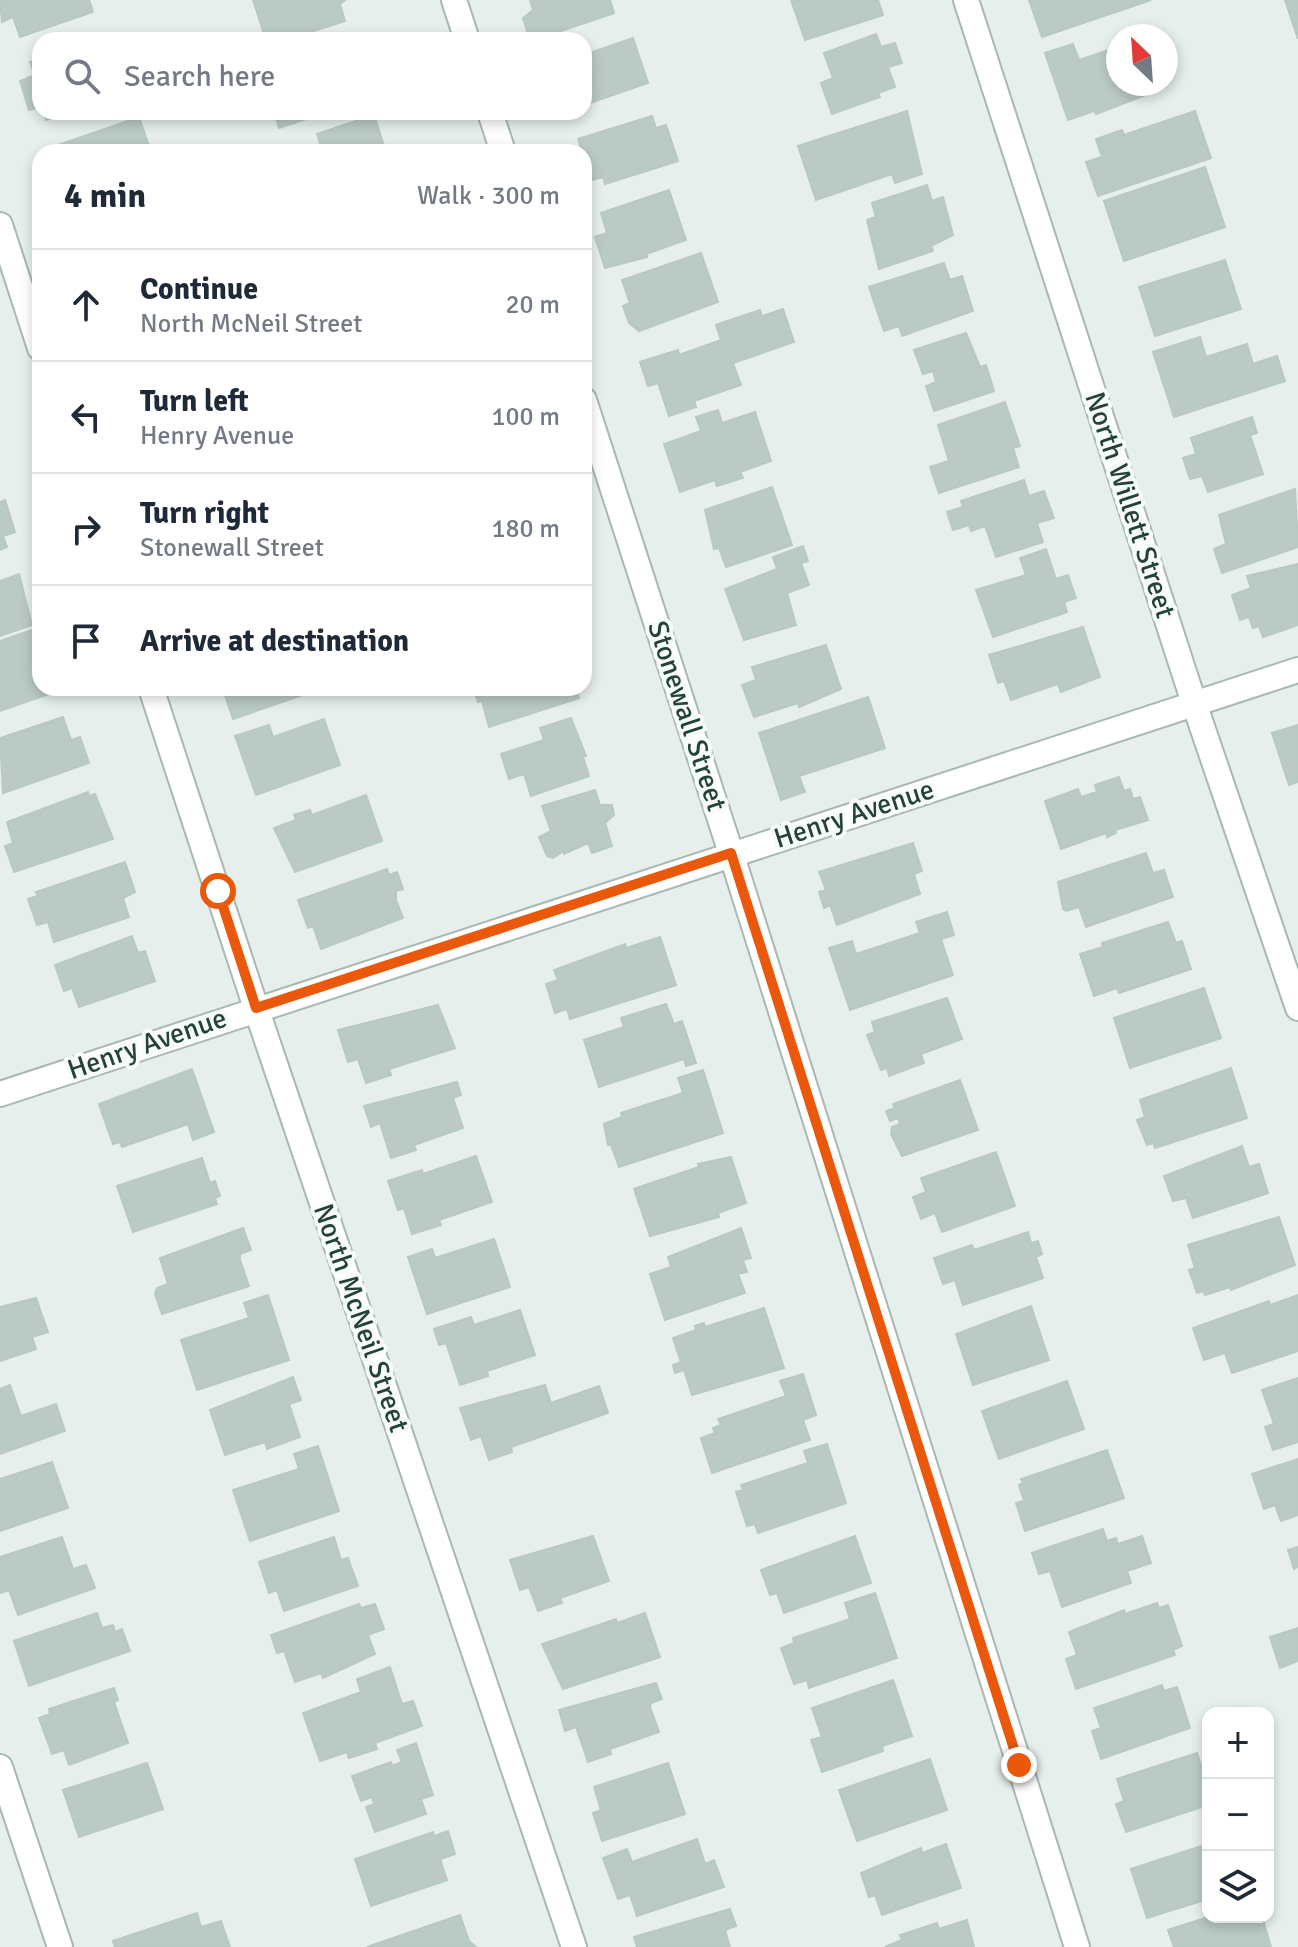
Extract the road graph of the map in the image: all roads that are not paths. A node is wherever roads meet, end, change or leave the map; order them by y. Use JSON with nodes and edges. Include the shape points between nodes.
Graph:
{"nodes":[{"id":1,"x":454,"y":0,"type":"edge"},
{"id":2,"x":966,"y":0,"type":"edge"},
{"id":3,"x":464,"y":32,"type":"edge"},
{"id":4,"x":493,"y":120,"type":"edge"},
{"id":5,"x":500,"y":144,"type":"edge"},
{"id":6,"x":0,"y":225,"type":"edge"},
{"id":7,"x":32,"y":323,"type":"edge"},
{"id":8,"x":592,"y":425,"type":"edge"},
{"id":9,"x":1298,"y":670,"type":"edge"},
{"id":10,"x":154,"y":696,"type":"edge"},
{"id":11,"x":1194,"y":703,"type":"junction"},
{"id":12,"x":731,"y":853,"type":"junction"},
{"id":13,"x":256,"y":1008,"type":"junction"},
{"id":14,"x":1298,"y":1008,"type":"edge"},
{"id":15,"x":0,"y":1094,"type":"edge"},
{"id":16,"x":0,"y":1767,"type":"edge"},
{"id":17,"x":60,"y":1947,"type":"edge"},
{"id":18,"x":574,"y":1947,"type":"edge"},
{"id":19,"x":1077,"y":1947,"type":"edge"}],
"edges":[{"from":1,"to":3,"type":"street"},
{"from":2,"to":11,"type":"street","name":"North Willett Street"},
{"from":4,"to":5,"type":"street"},
{"from":6,"to":7,"type":"street"},
{"from":8,"to":12,"type":"street","name":"Stonewall Street"},
{"from":9,"to":11,"type":"street","name":"Henry Avenue"},
{"from":10,"to":13,"type":"street","name":"North McNeil Street"},
{"from":11,"to":12,"type":"street","name":"Henry Avenue"},
{"from":11,"to":14,"type":"street","name":"North Willett Street"},
{"from":12,"to":13,"type":"street","name":"Henry Avenue"},
{"from":12,"to":19,"type":"street","name":"Stonewall Street"},
{"from":13,"to":15,"type":"street","name":"Henry Avenue"},
{"from":13,"to":18,"type":"street","name":"North McNeil Street"},
{"from":16,"to":17,"type":"street"}]}
